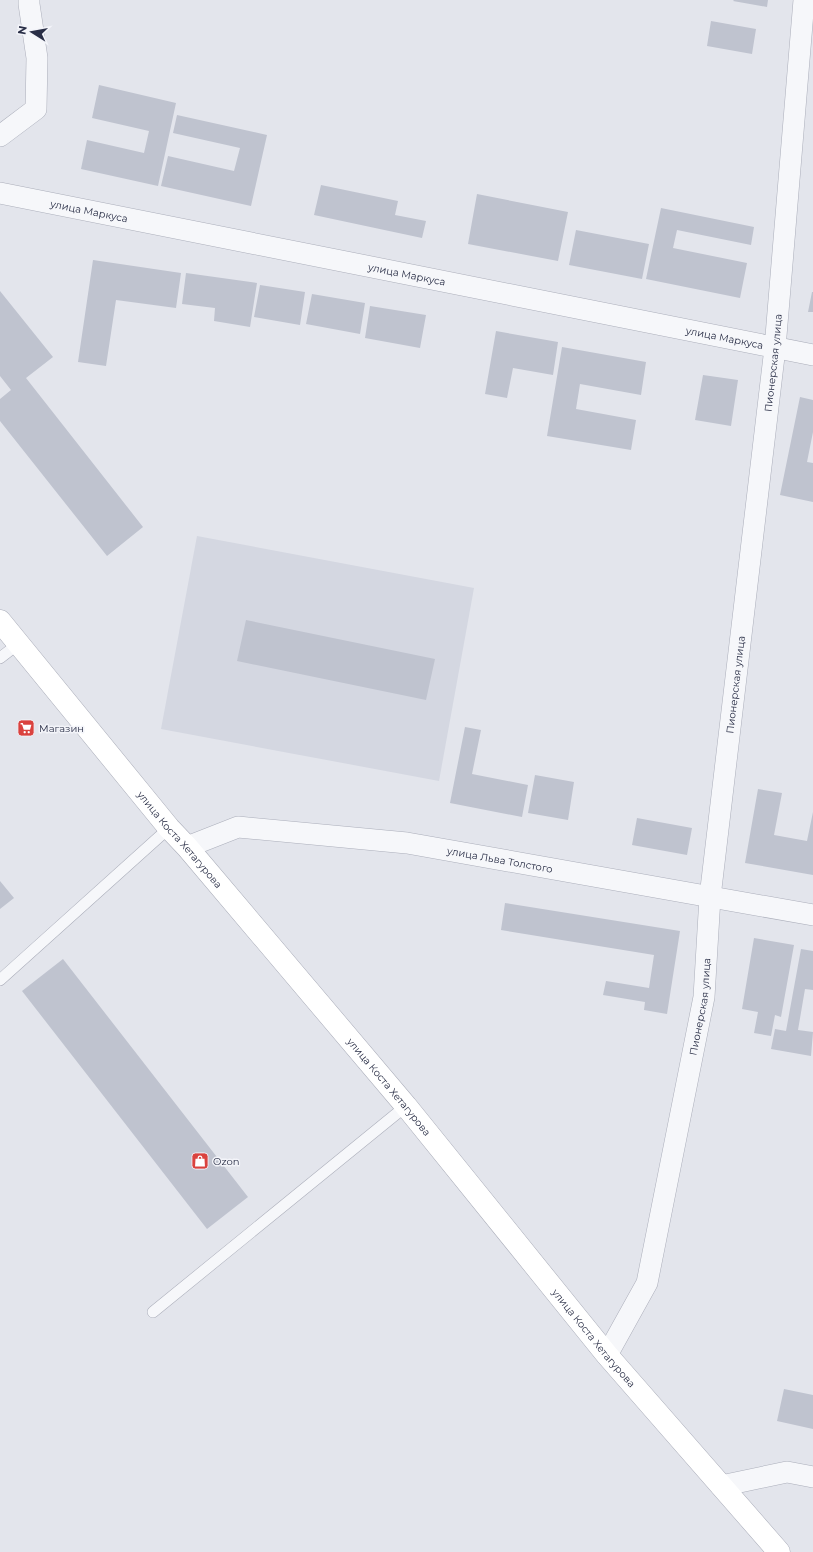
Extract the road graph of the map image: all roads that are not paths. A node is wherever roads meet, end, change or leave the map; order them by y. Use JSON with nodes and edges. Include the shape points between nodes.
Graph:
{"nodes":[{"id":1,"x":30,"y":0,"type":"edge"},
{"id":2,"x":804,"y":0,"type":"edge"},
{"id":3,"x":0,"y":136,"type":"edge"},
{"id":4,"x":0,"y":193,"type":"edge"},
{"id":5,"x":775,"y":348,"type":"junction"},
{"id":6,"x":813,"y":355,"type":"edge"},
{"id":7,"x":0,"y":621,"type":"edge"},
{"id":8,"x":18,"y":644,"type":"junction"},
{"id":9,"x":0,"y":658,"type":"edge"},
{"id":10,"x":169,"y":828,"type":"junction"},
{"id":11,"x":187,"y":847,"type":"junction"},
{"id":12,"x":710,"y":897,"type":"junction"},
{"id":13,"x":813,"y":915,"type":"edge"},
{"id":14,"x":0,"y":980,"type":"edge"},
{"id":15,"x":406,"y":1106,"type":"junction"},
{"id":16,"x":153,"y":1312,"type":"dead end"},
{"id":17,"x":608,"y":1356,"type":"junction"},
{"id":18,"x":813,"y":1476,"type":"edge"},
{"id":19,"x":721,"y":1486,"type":"junction"},
{"id":20,"x":779,"y":1552,"type":"edge"}],
"edges":[{"from":1,"to":3,"type":"street","via":[[37,58],[36,108]]},
{"from":2,"to":5,"type":"street","name":"Пионерская улица"},
{"from":4,"to":5,"type":"street","name":"улица Маркуса"},
{"from":5,"to":6,"type":"street","name":"улица Маркуса"},
{"from":5,"to":12,"type":"street","name":"Пионерская улица"},
{"from":7,"to":8,"type":"main road","name":"улица Коста Хетагурова"},
{"from":8,"to":9,"type":"lane"},
{"from":8,"to":10,"type":"main road","name":"улица Коста Хетагурова"},
{"from":10,"to":11,"type":"main road","name":"улица Коста Хетагурова"},
{"from":10,"to":14,"type":"lane"},
{"from":11,"to":12,"type":"street","name":"улица Льва Толстого","via":[[238,827],[407,843]]},
{"from":11,"to":15,"type":"main road","name":"улица Коста Хетагурова"},
{"from":12,"to":13,"type":"street","name":"улица Льва Толстого"},
{"from":12,"to":17,"type":"street","name":"Пионерская улица","via":[[704,997],[647,1283]]},
{"from":15,"to":16,"type":"lane"},
{"from":15,"to":17,"type":"main road","name":"улица Коста Хетагурова"},
{"from":17,"to":19,"type":"main road","name":"улица Коста Хетагурова"},
{"from":18,"to":19,"type":"street","via":[[787,1472]]},
{"from":19,"to":20,"type":"main road","name":"улица Коста Хетагурова"}]}
